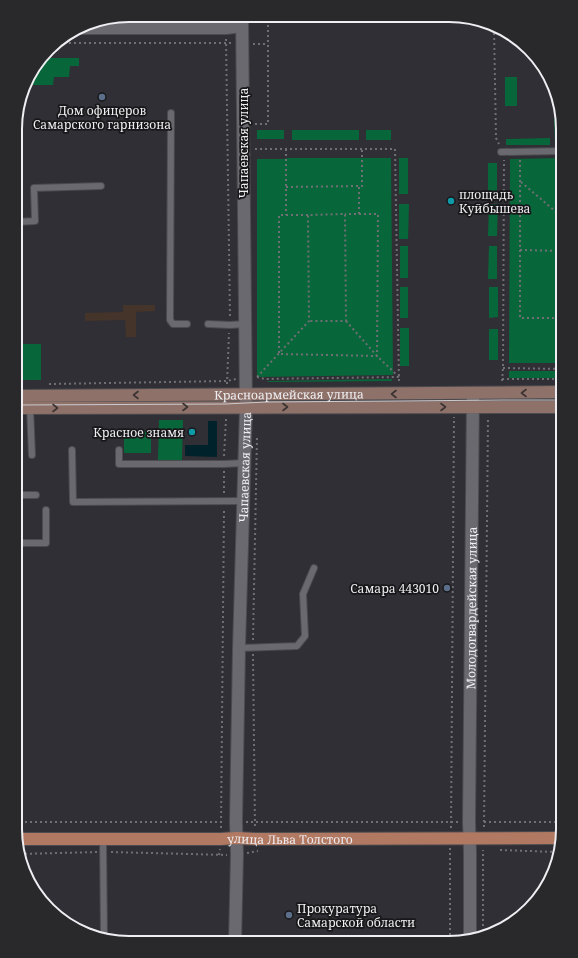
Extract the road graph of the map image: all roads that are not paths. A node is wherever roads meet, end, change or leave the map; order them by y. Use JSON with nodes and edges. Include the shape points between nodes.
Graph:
{"nodes":[{"id":1,"x":240,"y":22,"type":"edge"},
{"id":2,"x":242,"y":22,"type":"edge"},
{"id":3,"x":94,"y":28,"type":"edge"},
{"id":4,"x":171,"y":113,"type":"dead end"},
{"id":5,"x":556,"y":151,"type":"edge"},
{"id":6,"x":501,"y":152,"type":"road end"},
{"id":7,"x":101,"y":186,"type":"dead end"},
{"id":8,"x":22,"y":222,"type":"edge"},
{"id":9,"x":187,"y":324,"type":"dead end"},
{"id":10,"x":208,"y":324,"type":"dead end"},
{"id":11,"x":245,"y":324,"type":"junction"},
{"id":12,"x":556,"y":392,"type":"edge"},
{"id":13,"x":473,"y":393,"type":"junction"},
{"id":14,"x":245,"y":394,"type":"junction"},
{"id":15,"x":22,"y":396,"type":"edge"},
{"id":16,"x":246,"y":407,"type":"junction"},
{"id":17,"x":473,"y":407,"type":"junction"},
{"id":18,"x":556,"y":407,"type":"edge"},
{"id":19,"x":22,"y":408,"type":"edge"},
{"id":20,"x":30,"y":408,"type":"junction"},
{"id":21,"x":72,"y":450,"type":"dead end"},
{"id":22,"x":119,"y":450,"type":"dead end"},
{"id":23,"x":32,"y":455,"type":"dead end"},
{"id":24,"x":244,"y":463,"type":"junction"},
{"id":25,"x":22,"y":495,"type":"edge"},
{"id":26,"x":36,"y":495,"type":"dead end"},
{"id":27,"x":243,"y":501,"type":"junction"},
{"id":28,"x":46,"y":510,"type":"dead end"},
{"id":29,"x":22,"y":543,"type":"edge"},
{"id":30,"x":314,"y":568,"type":"dead end"},
{"id":31,"x":239,"y":648,"type":"junction"},
{"id":32,"x":237,"y":838,"type":"junction"},
{"id":33,"x":470,"y":838,"type":"junction"},
{"id":34,"x":556,"y":838,"type":"edge"},
{"id":35,"x":23,"y":839,"type":"edge"},
{"id":36,"x":103,"y":839,"type":"junction"},
{"id":37,"x":104,"y":933,"type":"edge"},
{"id":38,"x":470,"y":934,"type":"edge"},
{"id":39,"x":235,"y":936,"type":"edge"}],
"edges":[{"from":1,"to":3,"type":"street","via":[[226,28]]},
{"from":2,"to":11,"type":"street","name":"Чапаевская улица"},
{"from":4,"to":9,"type":"lane","via":[[170,320],[173,324]]},
{"from":5,"to":6,"type":"lane"},
{"from":7,"to":8,"type":"lane","via":[[34,188],[35,222]]},
{"from":10,"to":11,"type":"lane"},
{"from":11,"to":14,"type":"street","name":"Чапаевская улица","via":[[251,378]]},
{"from":12,"to":13,"type":"main road","name":"Красноармейская улица","one_way":true},
{"from":13,"to":14,"type":"main road","name":"Красноармейская улица","one_way":true},
{"from":13,"to":17,"type":"street","name":"Молодогвардейская улица"},
{"from":14,"to":15,"type":"main road","name":"Красноармейская улица","one_way":true},
{"from":14,"to":16,"type":"street","name":"Чапаевская улица"},
{"from":16,"to":17,"type":"main road","name":"Красноармейская улица","one_way":true},
{"from":20,"to":16,"type":"main road","name":"Красноармейская улица","one_way":true},
{"from":16,"to":24,"type":"street","name":"Чапаевская улица"},
{"from":17,"to":18,"type":"main road","name":"Красноармейская улица"},
{"from":17,"to":33,"type":"street","name":"Молодогвардейская улица"},
{"from":19,"to":20,"type":"main road","name":"Красноармейская улица"},
{"from":20,"to":23,"type":"lane"},
{"from":21,"to":27,"type":"lane","via":[[72,502]]},
{"from":22,"to":24,"type":"lane","via":[[119,464]]},
{"from":24,"to":27,"type":"street","name":"Чапаевская улица"},
{"from":25,"to":26,"type":"lane"},
{"from":27,"to":31,"type":"street","name":"Чапаевская улица"},
{"from":28,"to":29,"type":"lane","via":[[46,543]]},
{"from":30,"to":31,"type":"lane","via":[[303,594],[305,636],[297,646]]},
{"from":31,"to":32,"type":"street","name":"Чапаевская улица"},
{"from":32,"to":33,"type":"main road","name":"улица Льва Толстого","via":[[256,845]]},
{"from":32,"to":36,"type":"main road","name":"улица Льва Толстого"},
{"from":32,"to":39,"type":"street","name":"Чапаевская улица"},
{"from":33,"to":34,"type":"main road","name":"улица Льва Толстого"},
{"from":33,"to":38,"type":"street","name":"Молодогвардейская улица"},
{"from":35,"to":36,"type":"main road","name":"улица Льва Толстого"},
{"from":36,"to":37,"type":"lane"}]}
